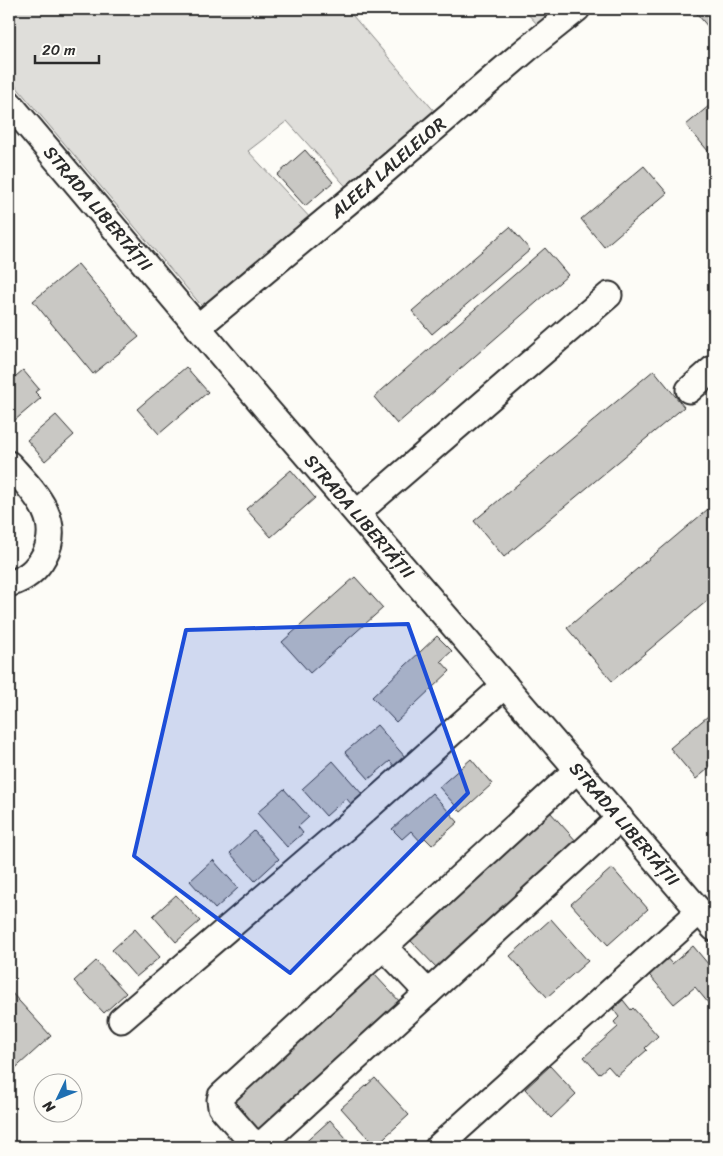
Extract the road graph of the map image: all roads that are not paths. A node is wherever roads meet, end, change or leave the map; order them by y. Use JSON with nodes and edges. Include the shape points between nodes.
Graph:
{"nodes":[{"id":1,"x":577,"y":9,"type":"edge"},
{"id":2,"x":9,"y":103,"type":"edge"},
{"id":3,"x":609,"y":295,"type":"dead end"},
{"id":4,"x":198,"y":327,"type":"junction"},
{"id":5,"x":714,"y":368,"type":"edge"},
{"id":6,"x":689,"y":390,"type":"dead end"},
{"id":7,"x":9,"y":464,"type":"edge"},
{"id":8,"x":357,"y":513,"type":"junction"},
{"id":9,"x":9,"y":584,"type":"edge"},
{"id":10,"x":505,"y":685,"type":"junction"},
{"id":11,"x":578,"y":769,"type":"junction"},
{"id":12,"x":620,"y":818,"type":"junction"},
{"id":13,"x":707,"y":920,"type":"edge"},
{"id":14,"x":384,"y":947,"type":"junction"},
{"id":15,"x":428,"y":993,"type":"junction"},
{"id":16,"x":122,"y":1020,"type":"dead end"},
{"id":17,"x":438,"y":1147,"type":"edge"}],
"edges":[{"from":1,"to":4,"type":"street","name":"ALEEA LALELELOR"},
{"from":2,"to":4,"type":"street","name":"STRADA LIBERTĂȚII"},
{"from":3,"to":8,"type":"street"},
{"from":4,"to":8,"type":"street","name":"STRADA LIBERTĂȚII"},
{"from":5,"to":6,"type":"street"},
{"from":7,"to":9,"type":"street","via":[[36,494],[48,516],[51,535],[50,545],[40,564],[31,574]]},
{"from":8,"to":10,"type":"street","name":"STRADA LIBERTĂȚII"},
{"from":10,"to":11,"type":"street","name":"STRADA LIBERTĂȚII"},
{"from":10,"to":16,"type":"street"},
{"from":11,"to":12,"type":"street","name":"STRADA LIBERTĂȚII"},
{"from":11,"to":14,"type":"street"},
{"from":12,"to":13,"type":"street","name":"STRADA LIBERTĂȚII"},
{"from":12,"to":15,"type":"street"},
{"from":13,"to":17,"type":"street"},
{"from":14,"to":15,"type":"street"},
{"from":14,"to":15,"type":"street","via":[[222,1096],[221,1108],[250,1139],[263,1144]]}]}
